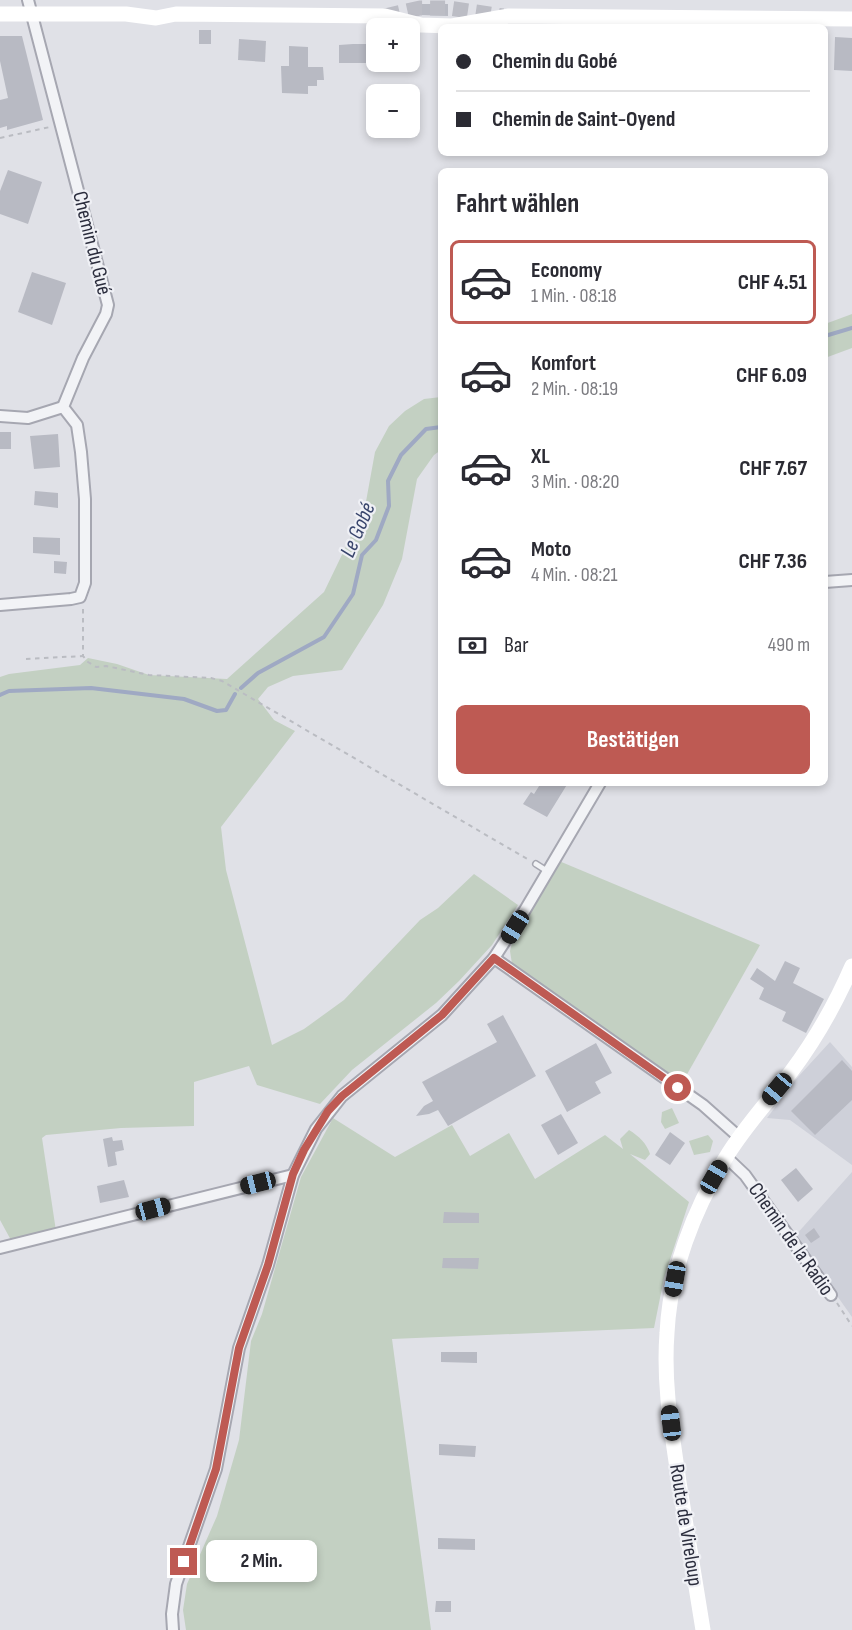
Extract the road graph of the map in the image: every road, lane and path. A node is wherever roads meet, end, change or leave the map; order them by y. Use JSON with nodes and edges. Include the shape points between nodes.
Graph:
{"nodes":[{"id":1,"x":30,"y":7,"type":"edge"},
{"id":2,"x":0,"y":14,"type":"edge"},
{"id":3,"x":852,"y":19,"type":"edge"},
{"id":4,"x":463,"y":24,"type":"edge"},
{"id":5,"x":438,"y":26,"type":"edge"},
{"id":6,"x":61,"y":125,"type":"junction"},
{"id":7,"x":0,"y":138,"type":"edge"},
{"id":8,"x":63,"y":407,"type":"junction"},
{"id":9,"x":0,"y":416,"type":"edge"},
{"id":10,"x":852,"y":580,"type":"edge"},
{"id":11,"x":828,"y":582,"type":"edge"},
{"id":12,"x":80,"y":597,"type":"junction"},
{"id":13,"x":0,"y":604,"type":"edge"},
{"id":14,"x":83,"y":656,"type":"junction"},
{"id":15,"x":26,"y":659,"type":"dead end"},
{"id":16,"x":598,"y":786,"type":"edge"},
{"id":17,"x":536,"y":864,"type":"joint"},
{"id":18,"x":547,"y":871,"type":"junction"},
{"id":19,"x":494,"y":958,"type":"junction"},
{"id":20,"x":852,"y":966,"type":"edge"},
{"id":21,"x":739,"y":1137,"type":"junction"},
{"id":22,"x":726,"y":1157,"type":"junction"},
{"id":23,"x":293,"y":1174,"type":"junction"},
{"id":24,"x":0,"y":1248,"type":"edge"},
{"id":25,"x":831,"y":1295,"type":"joint"},
{"id":26,"x":852,"y":1326,"type":"edge"},
{"id":27,"x":173,"y":1630,"type":"edge"},
{"id":28,"x":703,"y":1630,"type":"edge"}],
"edges":[{"from":1,"to":2,"type":"main road"},
{"from":1,"to":5,"type":"main road","via":[[156,18],[176,14],[385,16]]},
{"from":1,"to":6,"type":"street","name":"Chemin du Gué"},
{"from":3,"to":4,"type":"main road","via":[[509,16]]},
{"from":6,"to":7,"type":"path"},
{"from":6,"to":8,"type":"street","name":"Chemin du Gué","via":[[108,304]]},
{"from":8,"to":9,"type":"street","via":[[28,418]]},
{"from":8,"to":12,"type":"street","via":[[77,425],[81,452],[85,583]]},
{"from":10,"to":11,"type":"street"},
{"from":12,"to":13,"type":"street"},
{"from":12,"to":14,"type":"path"},
{"from":14,"to":15,"type":"path"},
{"from":14,"to":17,"type":"path","via":[[96,666],[222,681]]},
{"from":16,"to":18,"type":"street"},
{"from":17,"to":18,"type":"lane"},
{"from":18,"to":19,"type":"street"},
{"from":19,"to":21,"type":"street","via":[[704,1105]]},
{"from":19,"to":23,"type":"street","via":[[442,1015],[342,1096],[316,1129]]},
{"from":20,"to":21,"type":"main road","name":"Route de Vireloup","via":[[801,1057]]},
{"from":21,"to":22,"type":"main road","name":"Route de Vireloup"},
{"from":22,"to":25,"type":"street","name":"Chemin de la Radio","via":[[745,1175]]},
{"from":22,"to":28,"type":"main road","name":"Route de Vireloup","via":[[705,1195],[686,1243],[675,1279],[667,1331],[668,1401]]},
{"from":23,"to":24,"type":"street"},
{"from":23,"to":27,"type":"street","via":[[268,1265],[239,1348],[213,1479],[177,1584]]},
{"from":25,"to":26,"type":"path","name":"Chemin de la Radio"}]}
